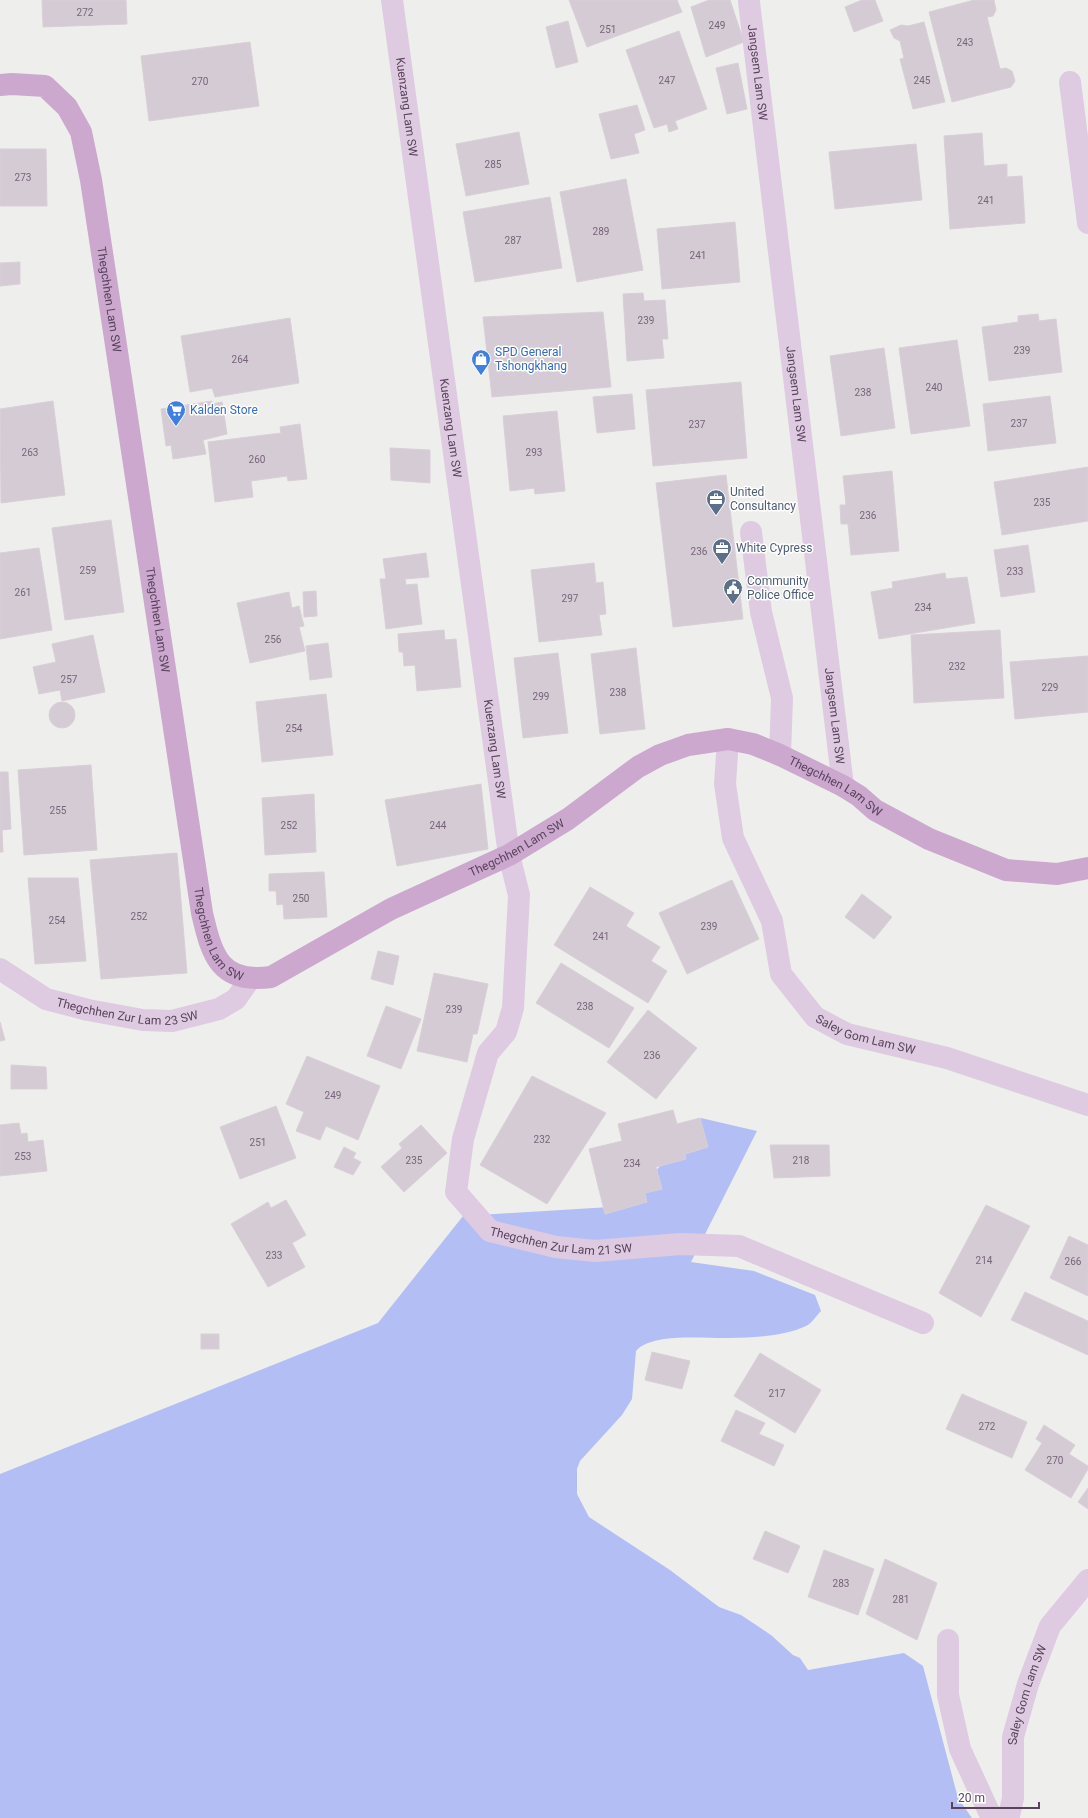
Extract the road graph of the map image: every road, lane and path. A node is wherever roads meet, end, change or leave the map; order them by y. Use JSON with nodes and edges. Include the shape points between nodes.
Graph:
{"nodes":[{"id":1,"x":392,"y":0,"type":"edge"},
{"id":2,"x":749,"y":2,"type":"dead end"},
{"id":3,"x":1070,"y":82,"type":"dead end"},
{"id":4,"x":0,"y":85,"type":"edge"},
{"id":5,"x":1088,"y":223,"type":"edge"},
{"id":6,"x":751,"y":532,"type":"dead end"},
{"id":7,"x":728,"y":739,"type":"junction"},
{"id":8,"x":780,"y":755,"type":"junction"},
{"id":9,"x":843,"y":786,"type":"junction"},
{"id":10,"x":509,"y":856,"type":"junction"},
{"id":11,"x":1088,"y":868,"type":"edge"},
{"id":12,"x":0,"y":969,"type":"edge"},
{"id":13,"x":250,"y":979,"type":"junction"},
{"id":14,"x":1088,"y":1105,"type":"edge"},
{"id":15,"x":923,"y":1323,"type":"dead end"},
{"id":16,"x":1088,"y":1580,"type":"edge"},
{"id":17,"x":948,"y":1640,"type":"dead end"},
{"id":18,"x":996,"y":1818,"type":"edge"},
{"id":19,"x":1001,"y":1818,"type":"edge"}],
"edges":[{"from":1,"to":10,"type":"street","name":"Kuenzang Lam SW"},
{"from":2,"to":9,"type":"street","name":"Jangsem Lam SW"},
{"from":3,"to":5,"type":"street"},
{"from":4,"to":13,"type":"main road","name":"Thegchhen Lam SW","via":[[45,86],[67,107],[81,132],[91,180],[202,913],[208,938],[220,964],[227,970]]},
{"from":6,"to":8,"type":"street","via":[[761,612],[782,698]]},
{"from":7,"to":8,"type":"main road","name":"Thegchhen Lam SW","via":[[753,744]]},
{"from":7,"to":10,"type":"main road","name":"Thegchhen Lam SW","via":[[688,745],[660,755],[638,767],[568,819]]},
{"from":7,"to":14,"type":"street","name":"Saley Gom Lam SW","via":[[726,784],[733,838],[772,921],[781,974],[815,1017],[847,1034],[947,1058]]},
{"from":8,"to":9,"type":"main road","name":"Thegchhen Lam SW"},
{"from":9,"to":11,"type":"main road","name":"Thegchhen Lam SW","via":[[875,810],[929,839],[1006,870],[1057,874]]},
{"from":10,"to":13,"type":"main road","name":"Thegchhen Lam SW","via":[[391,909],[271,977]]},
{"from":10,"to":15,"type":"street","name":"Thegchhen Zur Lam 21 SW","via":[[519,895],[513,1008],[506,1032],[488,1053],[463,1139],[456,1192],[490,1231],[556,1247],[595,1251],[680,1244],[739,1246]]},
{"from":12,"to":13,"type":"street","name":"Thegchhen Zur Lam 23 SW","via":[[46,999],[88,1010],[172,1021],[219,1009],[236,999]]},
{"from":16,"to":19,"type":"street","name":"Saley Gom Lam SW","via":[[1050,1626],[1033,1670],[1013,1737],[1013,1798],[1009,1816]]},
{"from":17,"to":18,"type":"street","via":[[948,1695],[960,1749],[989,1812]]}]}
